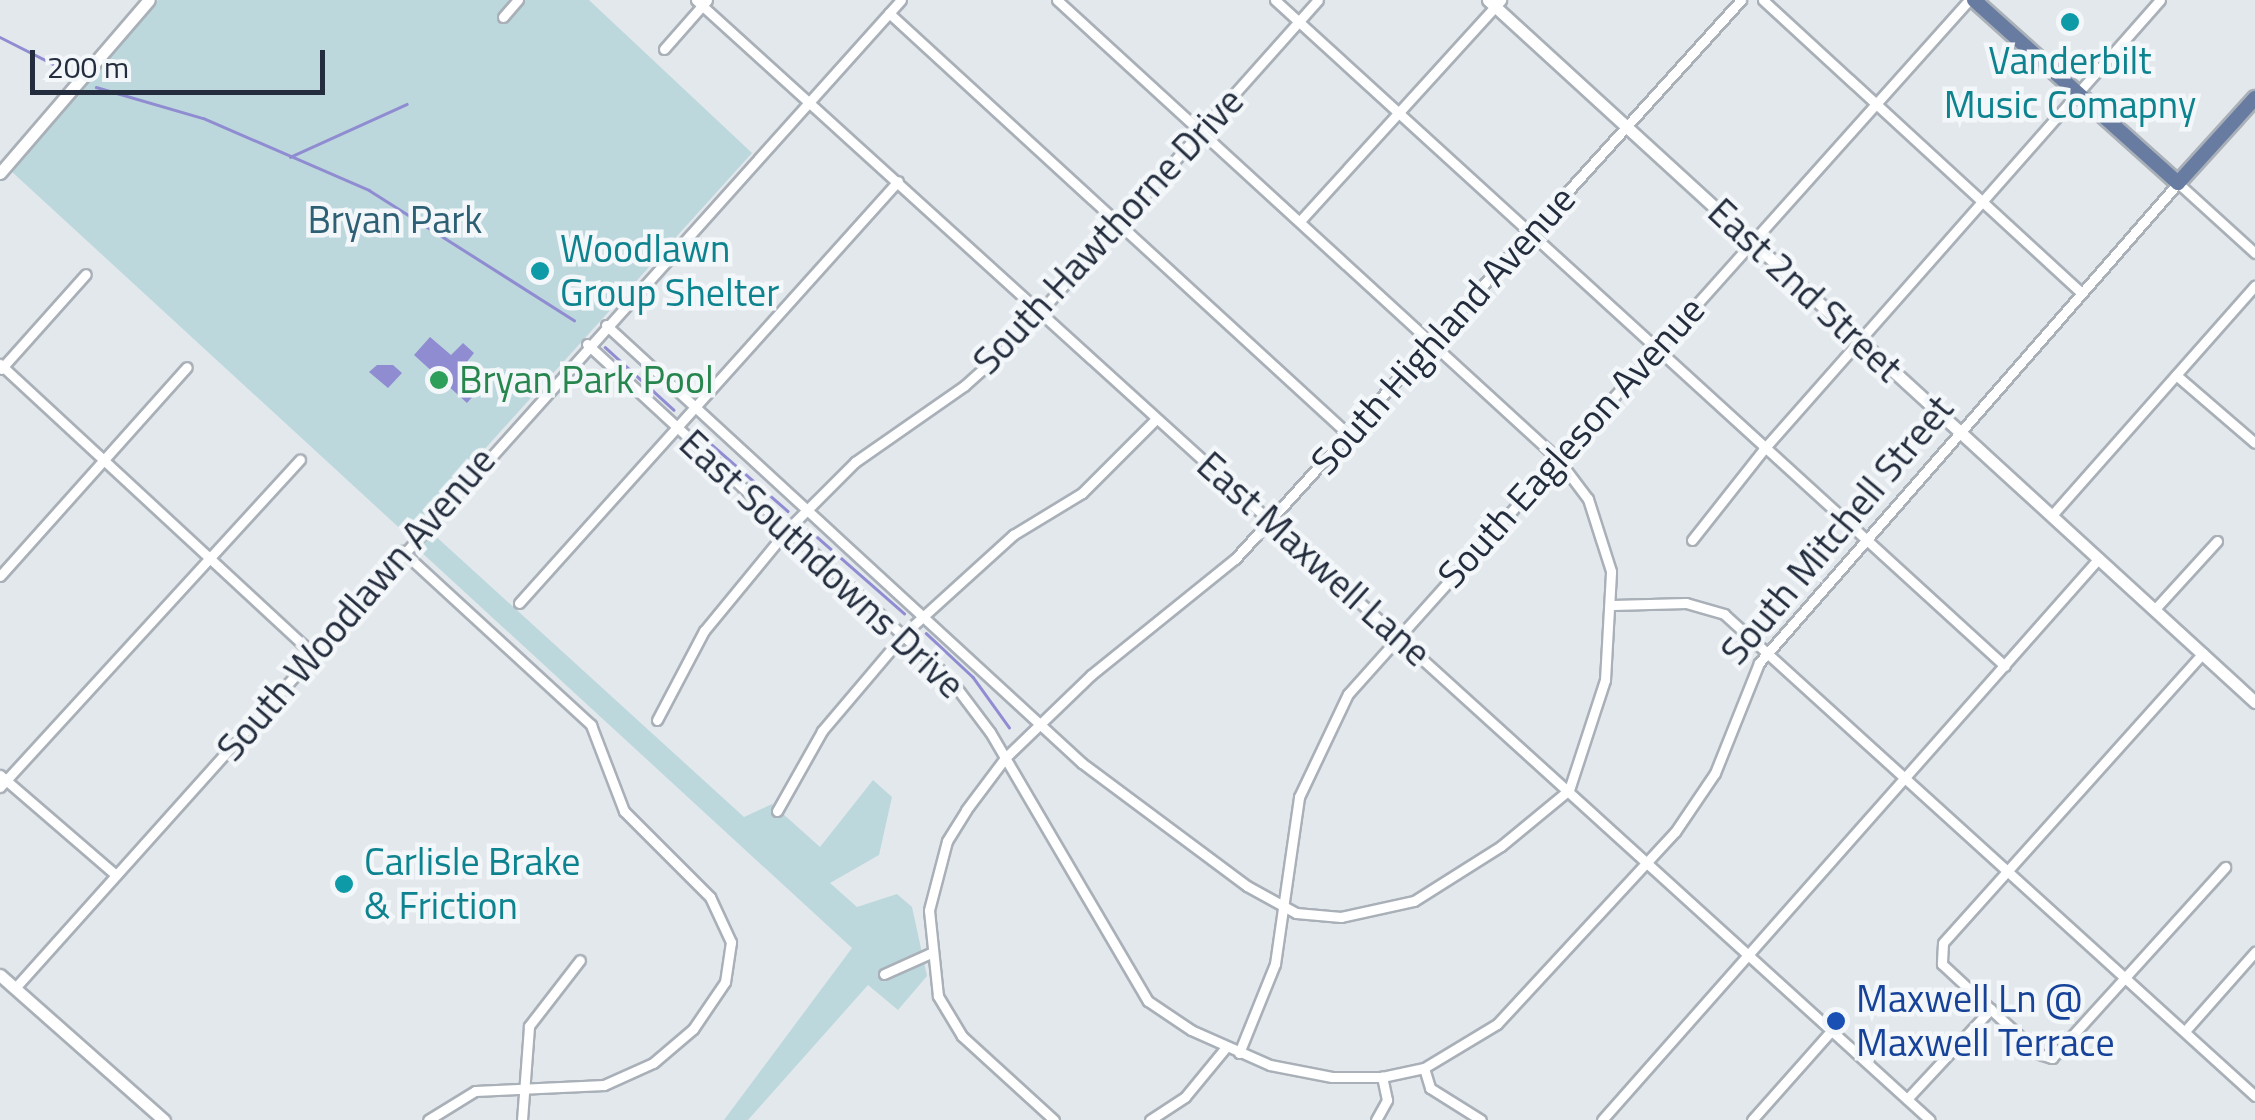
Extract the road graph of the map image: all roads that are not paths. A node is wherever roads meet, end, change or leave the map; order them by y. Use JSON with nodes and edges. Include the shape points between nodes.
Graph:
{"nodes":[{"id":1,"x":148,"y":0,"type":"edge"},
{"id":2,"x":518,"y":0,"type":"edge"},
{"id":3,"x":900,"y":0,"type":"edge"},
{"id":4,"x":1057,"y":0,"type":"edge"},
{"id":5,"x":1275,"y":0,"type":"edge"},
{"id":6,"x":1318,"y":0,"type":"edge"},
{"id":7,"x":1741,"y":0,"type":"edge"},
{"id":8,"x":1763,"y":0,"type":"edge"},
{"id":9,"x":1971,"y":0,"type":"edge"},
{"id":10,"x":2143,"y":0,"type":"edge"},
{"id":11,"x":2160,"y":0,"type":"edge"},
{"id":12,"x":702,"y":2,"type":"edge"},
{"id":13,"x":1494,"y":2,"type":"edge"},
{"id":14,"x":2152,"y":9,"type":"junction"},
{"id":15,"x":889,"y":13,"type":"junction"},
{"id":16,"x":502,"y":17,"type":"dead end"},
{"id":17,"x":1298,"y":22,"type":"junction"},
{"id":18,"x":664,"y":50,"type":"dead end"},
{"id":19,"x":2078,"y":93,"type":"junction"},
{"id":20,"x":2255,"y":98,"type":"edge"},
{"id":21,"x":808,"y":101,"type":"junction"},
{"id":22,"x":1876,"y":105,"type":"junction"},
{"id":23,"x":1396,"y":112,"type":"junction"},
{"id":24,"x":1626,"y":127,"type":"junction"},
{"id":25,"x":1202,"y":130,"type":"junction"},
{"id":26,"x":0,"y":172,"type":"edge"},
{"id":27,"x":898,"y":181,"type":"junction"},
{"id":28,"x":2178,"y":183,"type":"junction"},
{"id":29,"x":1981,"y":201,"type":"junction"},
{"id":30,"x":1300,"y":221,"type":"junction"},
{"id":31,"x":1117,"y":222,"type":"junction"},
{"id":32,"x":1528,"y":236,"type":"junction"},
{"id":33,"x":1752,"y":242,"type":"junction"},
{"id":34,"x":2255,"y":253,"type":"edge"},
{"id":35,"x":86,"y":274,"type":"dead end"},
{"id":36,"x":2255,"y":286,"type":"edge"},
{"id":37,"x":2082,"y":293,"type":"junction"},
{"id":38,"x":1040,"y":309,"type":"junction"},
{"id":39,"x":606,"y":325,"type":"junction"},
{"id":40,"x":1858,"y":341,"type":"junction"},
{"id":41,"x":587,"y":344,"type":"junction"},
{"id":42,"x":1431,"y":344,"type":"junction"},
{"id":43,"x":1654,"y":352,"type":"junction"},
{"id":44,"x":1,"y":367,"type":"edge"},
{"id":45,"x":187,"y":367,"type":"dead end"},
{"id":46,"x":2176,"y":375,"type":"junction"},
{"id":47,"x":696,"y":408,"type":"junction"},
{"id":48,"x":1156,"y":419,"type":"junction"},
{"id":49,"x":677,"y":427,"type":"junction"},
{"id":50,"x":1960,"y":431,"type":"junction"},
{"id":51,"x":1349,"y":436,"type":"junction"},
{"id":52,"x":2255,"y":442,"type":"edge"},
{"id":53,"x":1763,"y":450,"type":"junction"},
{"id":54,"x":1557,"y":458,"type":"junction"},
{"id":55,"x":300,"y":460,"type":"dead end"},
{"id":56,"x":104,"y":463,"type":"junction"},
{"id":57,"x":809,"y":508,"type":"junction"},
{"id":58,"x":2053,"y":514,"type":"junction"},
{"id":59,"x":1271,"y":519,"type":"junction"},
{"id":60,"x":787,"y":530,"type":"junction"},
{"id":61,"x":1692,"y":540,"type":"dead end"},
{"id":62,"x":1863,"y":540,"type":"junction"},
{"id":63,"x":2217,"y":541,"type":"dead end"},
{"id":64,"x":402,"y":551,"type":"junction"},
{"id":65,"x":209,"y":558,"type":"junction"},
{"id":66,"x":2100,"y":558,"type":"junction"},
{"id":67,"x":0,"y":576,"type":"edge"},
{"id":68,"x":519,"y":603,"type":"dead end"},
{"id":69,"x":1613,"y":605,"type":"junction"},
{"id":70,"x":2155,"y":610,"type":"junction"},
{"id":71,"x":926,"y":613,"type":"junction"},
{"id":72,"x":904,"y":633,"type":"junction"},
{"id":73,"x":1397,"y":633,"type":"junction"},
{"id":74,"x":1768,"y":651,"type":"junction"},
{"id":75,"x":2203,"y":653,"type":"junction"},
{"id":76,"x":313,"y":654,"type":"junction"},
{"id":77,"x":2004,"y":666,"type":"junction"},
{"id":78,"x":2255,"y":702,"type":"edge"},
{"id":79,"x":657,"y":720,"type":"dead end"},
{"id":80,"x":1040,"y":724,"type":"junction"},
{"id":81,"x":1005,"y":758,"type":"junction"},
{"id":82,"x":1906,"y":776,"type":"junction"},
{"id":83,"x":2,"y":781,"type":"edge"},
{"id":84,"x":1569,"y":790,"type":"junction"},
{"id":85,"x":777,"y":811,"type":"dead end"},
{"id":86,"x":1645,"y":860,"type":"junction"},
{"id":87,"x":2225,"y":867,"type":"dead end"},
{"id":88,"x":2011,"y":872,"type":"junction"},
{"id":89,"x":116,"y":875,"type":"junction"},
{"id":90,"x":1282,"y":906,"type":"junction"},
{"id":91,"x":2255,"y":952,"type":"edge"},
{"id":92,"x":931,"y":953,"type":"junction"},
{"id":93,"x":1750,"y":955,"type":"junction"},
{"id":94,"x":580,"y":960,"type":"dead end"},
{"id":95,"x":884,"y":974,"type":"dead end"},
{"id":96,"x":0,"y":975,"type":"edge"},
{"id":97,"x":2127,"y":978,"type":"junction"},
{"id":98,"x":15,"y":988,"type":"junction"},
{"id":99,"x":1992,"y":1009,"type":"junction"},
{"id":100,"x":1832,"y":1030,"type":"junction"},
{"id":101,"x":2185,"y":1031,"type":"junction"},
{"id":102,"x":1226,"y":1048,"type":"junction"},
{"id":103,"x":1239,"y":1053,"type":"junction"},
{"id":104,"x":1424,"y":1068,"type":"junction"},
{"id":105,"x":1382,"y":1077,"type":"junction"},
{"id":106,"x":521,"y":1088,"type":"junction"},
{"id":107,"x":2255,"y":1096,"type":"edge"},
{"id":108,"x":1908,"y":1100,"type":"junction"},
{"id":109,"x":164,"y":1120,"type":"edge"},
{"id":110,"x":428,"y":1120,"type":"edge"},
{"id":111,"x":522,"y":1120,"type":"edge"},
{"id":112,"x":1054,"y":1120,"type":"edge"},
{"id":113,"x":1150,"y":1120,"type":"edge"},
{"id":114,"x":1376,"y":1120,"type":"edge"},
{"id":115,"x":1481,"y":1120,"type":"edge"},
{"id":116,"x":1602,"y":1120,"type":"edge"},
{"id":117,"x":1752,"y":1120,"type":"edge"},
{"id":118,"x":1930,"y":1120,"type":"edge"}],
"edges":[{"from":1,"to":26,"type":"street"},
{"from":2,"to":16,"type":"street"},
{"from":3,"to":15,"type":"street","name":"South Woodlawn Avenue"},
{"from":4,"to":25,"type":"street"},
{"from":5,"to":17,"type":"street"},
{"from":6,"to":17,"type":"street","name":"South Hawthorne Drive"},
{"from":7,"to":24,"type":"street","name":"South Highland Avenue"},
{"from":8,"to":22,"type":"street"},
{"from":9,"to":19,"type":"main road"},
{"from":9,"to":22,"type":"street","name":"South Eagleson Avenue"},
{"from":10,"to":14,"type":"street"},
{"from":11,"to":14,"type":"street"},
{"from":12,"to":18,"type":"street"},
{"from":12,"to":21,"type":"street","name":"East Maxwell Lane"},
{"from":13,"to":23,"type":"street"},
{"from":13,"to":24,"type":"street","name":"East 2nd Street"},
{"from":14,"to":19,"type":"street"},
{"from":15,"to":21,"type":"street","name":"South Woodlawn Avenue"},
{"from":15,"to":31,"type":"street"},
{"from":17,"to":23,"type":"street"},
{"from":17,"to":25,"type":"street","name":"South Hawthorne Drive"},
{"from":19,"to":28,"type":"main road"},
{"from":19,"to":29,"type":"street"},
{"from":20,"to":28,"type":"main road","name":"South Mitchell Street"},
{"from":21,"to":27,"type":"street","name":"East Maxwell Lane"},
{"from":21,"to":39,"type":"street","name":"South Woodlawn Avenue"},
{"from":22,"to":29,"type":"street"},
{"from":22,"to":33,"type":"street","name":"South Eagleson Avenue"},
{"from":23,"to":30,"type":"street"},
{"from":23,"to":32,"type":"street"},
{"from":24,"to":32,"type":"street","name":"South Highland Avenue"},
{"from":24,"to":33,"type":"street","name":"East 2nd Street"},
{"from":25,"to":30,"type":"street"},
{"from":25,"to":31,"type":"street","name":"South Hawthorne Drive"},
{"from":27,"to":38,"type":"street","name":"East Maxwell Lane"},
{"from":27,"to":47,"type":"street"},
{"from":28,"to":34,"type":"street"},
{"from":28,"to":37,"type":"street","name":"South Mitchell Street"},
{"from":29,"to":37,"type":"street"},
{"from":29,"to":40,"type":"street"},
{"from":30,"to":42,"type":"street"},
{"from":31,"to":38,"type":"street","name":"South Hawthorne Drive"},
{"from":31,"to":51,"type":"street"},
{"from":32,"to":42,"type":"street","name":"South Highland Avenue"},
{"from":32,"to":43,"type":"street"},
{"from":33,"to":40,"type":"street","name":"East 2nd Street"},
{"from":33,"to":43,"type":"street","name":"South Eagleson Avenue"},
{"from":35,"to":44,"type":"street"},
{"from":36,"to":46,"type":"street"},
{"from":37,"to":50,"type":"street","name":"South Mitchell Street"},
{"from":38,"to":48,"type":"street","name":"East Maxwell Lane"},
{"from":38,"to":57,"type":"street","name":"South Hawthorne Drive","via":[[987,368],[888,435]]},
{"from":39,"to":41,"type":"street","name":"South Woodlawn Avenue"},
{"from":39,"to":47,"type":"street"},
{"from":40,"to":50,"type":"street","name":"East 2nd Street"},
{"from":40,"to":53,"type":"street"},
{"from":41,"to":49,"type":"street","name":"East Southdowns Drive"},
{"from":41,"to":64,"type":"street","name":"South Woodlawn Avenue"},
{"from":42,"to":51,"type":"street","name":"South Highland Avenue"},
{"from":42,"to":54,"type":"street"},
{"from":43,"to":53,"type":"street"},
{"from":43,"to":54,"type":"street","name":"South Eagleson Avenue"},
{"from":44,"to":56,"type":"street"},
{"from":45,"to":56,"type":"street"},
{"from":46,"to":52,"type":"street"},
{"from":46,"to":58,"type":"street"},
{"from":47,"to":49,"type":"street"},
{"from":47,"to":57,"type":"street"},
{"from":48,"to":59,"type":"street","name":"East Maxwell Lane"},
{"from":48,"to":71,"type":"street","via":[[1082,493],[1012,535]]},
{"from":49,"to":60,"type":"street","name":"East Southdowns Drive"},
{"from":49,"to":68,"type":"street"},
{"from":50,"to":58,"type":"street","name":"East 2nd Street"},
{"from":50,"to":62,"type":"street","name":"South Mitchell Street"},
{"from":51,"to":59,"type":"street","name":"South Highland Avenue"},
{"from":53,"to":61,"type":"street"},
{"from":53,"to":62,"type":"street"},
{"from":54,"to":69,"type":"street","via":[[1595,514]]},
{"from":54,"to":73,"type":"street","name":"South Eagleson Avenue"},
{"from":55,"to":65,"type":"street"},
{"from":56,"to":65,"type":"street"},
{"from":56,"to":67,"type":"street"},
{"from":57,"to":60,"type":"street","name":"South Hawthorne Drive"},
{"from":57,"to":71,"type":"street"},
{"from":58,"to":66,"type":"street","name":"East 2nd Street"},
{"from":59,"to":73,"type":"street","name":"East Maxwell Lane"},
{"from":59,"to":80,"type":"street","name":"South Highland Avenue","via":[[1182,608],[1092,675]]},
{"from":60,"to":72,"type":"street","name":"East Southdowns Drive"},
{"from":60,"to":79,"type":"street","name":"South Hawthorne Drive","via":[[704,631]]},
{"from":62,"to":74,"type":"street","name":"South Mitchell Street"},
{"from":62,"to":77,"type":"street"},
{"from":63,"to":70,"type":"street"},
{"from":64,"to":76,"type":"street","name":"South Woodlawn Avenue"},
{"from":64,"to":106,"type":"street","via":[[591,725],[624,812],[710,897],[730,942],[725,982],[693,1029],[653,1063],[604,1085]]},
{"from":65,"to":76,"type":"street"},
{"from":65,"to":83,"type":"street"},
{"from":66,"to":70,"type":"street","name":"East 2nd Street"},
{"from":66,"to":77,"type":"street"},
{"from":69,"to":74,"type":"street","via":[[1707,605]]},
{"from":69,"to":84,"type":"street","via":[[1605,680]]},
{"from":70,"to":75,"type":"street","name":"East 2nd Street"},
{"from":71,"to":72,"type":"street"},
{"from":71,"to":80,"type":"street"},
{"from":72,"to":81,"type":"street","name":"East Southdowns Drive","via":[[960,691]]},
{"from":72,"to":85,"type":"street","via":[[822,731]]},
{"from":73,"to":84,"type":"street","name":"East Maxwell Lane"},
{"from":73,"to":90,"type":"street","name":"South Eagleson Avenue","via":[[1348,694],[1316,750],[1300,797]]},
{"from":74,"to":82,"type":"street"},
{"from":74,"to":86,"type":"street","name":"South Mitchell Street","via":[[1746,686],[1708,787]]},
{"from":75,"to":78,"type":"street","name":"East 2nd Street"},
{"from":75,"to":88,"type":"street"},
{"from":76,"to":89,"type":"street","name":"South Woodlawn Avenue"},
{"from":77,"to":82,"type":"street"},
{"from":80,"to":81,"type":"street","name":"South Highland Avenue"},
{"from":80,"to":90,"type":"street","via":[[1140,808]]},
{"from":81,"to":92,"type":"street","name":"South Highland Avenue","via":[[948,841],[929,910]]},
{"from":81,"to":102,"type":"street","name":"East Southdowns Drive","via":[[1140,992]]},
{"from":82,"to":88,"type":"street"},
{"from":82,"to":93,"type":"street"},
{"from":83,"to":89,"type":"street"},
{"from":84,"to":86,"type":"street","name":"East Maxwell Lane"},
{"from":84,"to":90,"type":"street","via":[[1502,846],[1414,901],[1333,918]]},
{"from":86,"to":93,"type":"street","name":"East Maxwell Lane"},
{"from":86,"to":104,"type":"street","name":"South Mitchell Street","via":[[1497,1024]]},
{"from":87,"to":97,"type":"street"},
{"from":88,"to":97,"type":"street"},
{"from":88,"to":99,"type":"street","via":[[1941,948],[1946,969]]},
{"from":89,"to":98,"type":"street","name":"South Woodlawn Avenue"},
{"from":90,"to":103,"type":"street","name":"South Eagleson Avenue","via":[[1275,964]]},
{"from":91,"to":101,"type":"street"},
{"from":92,"to":95,"type":"street"},
{"from":92,"to":112,"type":"street","name":"South Highland Avenue","via":[[938,996],[952,1024]]},
{"from":93,"to":100,"type":"street","name":"East Maxwell Lane"},
{"from":93,"to":116,"type":"street"},
{"from":94,"to":106,"type":"street","via":[[529,1026]]},
{"from":96,"to":98,"type":"street"},
{"from":97,"to":99,"type":"street","via":[[2052,1058]]},
{"from":97,"to":101,"type":"street"},
{"from":98,"to":109,"type":"street"},
{"from":99,"to":108,"type":"street"},
{"from":100,"to":108,"type":"street","name":"East Maxwell Lane"},
{"from":100,"to":117,"type":"street"},
{"from":101,"to":107,"type":"street"},
{"from":102,"to":103,"type":"street","name":"East Southdowns Drive"},
{"from":102,"to":113,"type":"street","via":[[1184,1097]]},
{"from":103,"to":105,"type":"street","name":"East Southdowns Drive","via":[[1316,1075]]},
{"from":104,"to":105,"type":"street","name":"South Mitchell Street"},
{"from":104,"to":115,"type":"street","via":[[1430,1088]]},
{"from":105,"to":114,"type":"street","via":[[1387,1100]]},
{"from":106,"to":110,"type":"street","via":[[475,1091]]},
{"from":106,"to":111,"type":"street"},
{"from":108,"to":118,"type":"street","name":"East Maxwell Lane"}]}
